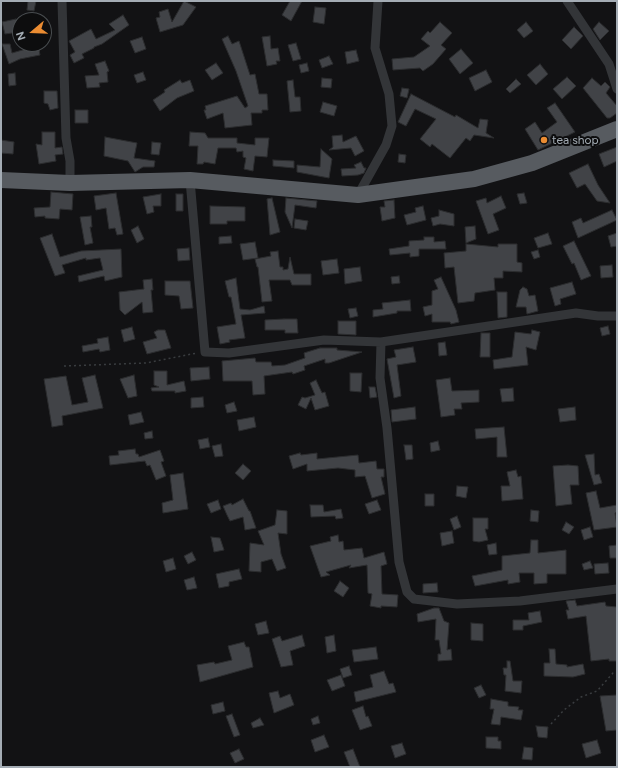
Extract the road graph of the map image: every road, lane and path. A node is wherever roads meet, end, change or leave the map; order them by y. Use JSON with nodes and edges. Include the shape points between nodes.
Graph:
{"nodes":[{"id":1,"x":62,"y":1,"type":"edge"},
{"id":2,"x":378,"y":1,"type":"edge"},
{"id":3,"x":567,"y":1,"type":"edge"},
{"id":4,"x":617,"y":89,"type":"edge"},
{"id":5,"x":617,"y":129,"type":"edge"},
{"id":6,"x":1,"y":180,"type":"edge"},
{"id":7,"x":190,"y":180,"type":"junction"},
{"id":8,"x":70,"y":183,"type":"junction"},
{"id":9,"x":358,"y":195,"type":"junction"},
{"id":10,"x":617,"y":316,"type":"edge"},
{"id":11,"x":381,"y":342,"type":"junction"},
{"id":12,"x":205,"y":352,"type":"junction"},
{"id":13,"x":64,"y":366,"type":"dead end"},
{"id":14,"x":617,"y":589,"type":"edge"},
{"id":15,"x":617,"y":672,"type":"edge"},
{"id":16,"x":552,"y":724,"type":"dead end"}],
"edges":[{"from":1,"to":8,"type":"street","via":[[66,138]]},
{"from":2,"to":9,"type":"street","via":[[375,48],[389,94],[392,126],[386,145]]},
{"from":3,"to":4,"type":"street","via":[[609,64]]},
{"from":5,"to":9,"type":"highway","via":[[532,163],[474,179]]},
{"from":6,"to":8,"type":"highway"},
{"from":7,"to":8,"type":"highway"},
{"from":7,"to":9,"type":"highway"},
{"from":7,"to":12,"type":"street"},
{"from":10,"to":11,"type":"street","via":[[576,313]]},
{"from":11,"to":12,"type":"street","via":[[324,340],[229,353]]},
{"from":11,"to":14,"type":"street","via":[[380,378],[399,562],[407,592],[414,599],[457,604],[520,601]]},
{"from":12,"to":13,"type":"path","via":[[146,363]]},
{"from":15,"to":16,"type":"path","via":[[612,673],[597,691],[581,697],[564,710]]}]}
